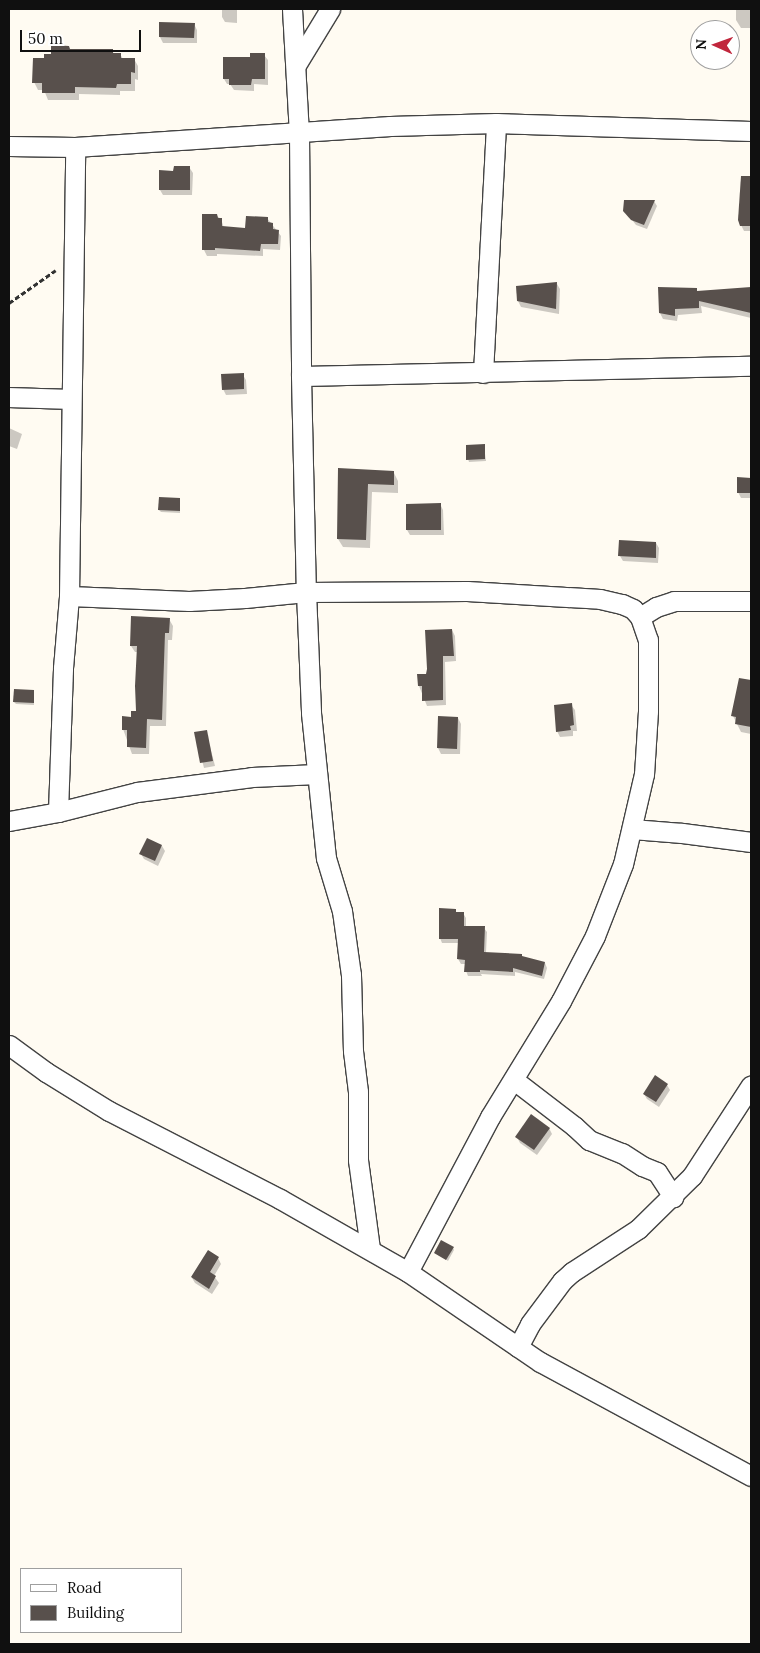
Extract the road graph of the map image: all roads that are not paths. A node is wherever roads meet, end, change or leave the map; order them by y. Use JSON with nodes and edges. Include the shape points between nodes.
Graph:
{"nodes":[{"id":1,"x":292,"y":9,"type":"edge"},
{"id":2,"x":330,"y":9,"type":"edge"},
{"id":3,"x":296,"y":65,"type":"junction"},
{"id":4,"x":496,"y":123,"type":"junction"},
{"id":5,"x":751,"y":131,"type":"edge"},
{"id":6,"x":299,"y":133,"type":"junction"},
{"id":7,"x":9,"y":146,"type":"edge"},
{"id":8,"x":75,"y":146,"type":"junction"},
{"id":9,"x":751,"y":366,"type":"edge"},
{"id":10,"x":482,"y":372,"type":"junction"},
{"id":11,"x":301,"y":376,"type":"junction"},
{"id":12,"x":9,"y":397,"type":"edge"},
{"id":13,"x":71,"y":399,"type":"junction"},
{"id":14,"x":306,"y":592,"type":"junction"},
{"id":15,"x":70,"y":596,"type":"junction"},
{"id":16,"x":751,"y":601,"type":"edge"},
{"id":17,"x":640,"y":617,"type":"junction"},
{"id":18,"x":317,"y":774,"type":"junction"},
{"id":19,"x":58,"y":812,"type":"junction"},
{"id":20,"x":9,"y":821,"type":"edge"},
{"id":21,"x":632,"y":829,"type":"junction"},
{"id":22,"x":751,"y":842,"type":"edge"},
{"id":23,"x":9,"y":1045,"type":"edge"},
{"id":24,"x":514,"y":1080,"type":"junction"},
{"id":25,"x":751,"y":1084,"type":"edge"},
{"id":26,"x":673,"y":1197,"type":"junction"},
{"id":27,"x":370,"y":1249,"type":"junction"},
{"id":28,"x":408,"y":1272,"type":"junction"},
{"id":29,"x":518,"y":1347,"type":"junction"},
{"id":30,"x":751,"y":1476,"type":"edge"}],
"edges":[{"from":1,"to":3,"type":"street"},
{"from":2,"to":3,"type":"street"},
{"from":3,"to":6,"type":"street"},
{"from":4,"to":5,"type":"street"},
{"from":4,"to":6,"type":"street"},
{"from":4,"to":10,"type":"street"},
{"from":6,"to":8,"type":"street"},
{"from":6,"to":11,"type":"street"},
{"from":7,"to":8,"type":"street"},
{"from":8,"to":13,"type":"street"},
{"from":9,"to":10,"type":"street"},
{"from":10,"to":11,"type":"street"},
{"from":11,"to":14,"type":"street"},
{"from":12,"to":13,"type":"street"},
{"from":13,"to":15,"type":"street"},
{"from":14,"to":15,"type":"street","via":[[216,600]]},
{"from":14,"to":17,"type":"street","via":[[467,591],[590,598],[622,604]]},
{"from":14,"to":18,"type":"street"},
{"from":15,"to":19,"type":"street","via":[[63,668]]},
{"from":16,"to":17,"type":"street","via":[[674,601]]},
{"from":17,"to":21,"type":"street","via":[[648,640],[648,711],[644,774]]},
{"from":18,"to":19,"type":"street","via":[[252,777],[137,792]]},
{"from":18,"to":27,"type":"street","via":[[326,858],[342,911],[351,975],[353,1051],[358,1092],[358,1160]]},
{"from":19,"to":20,"type":"street"},
{"from":21,"to":22,"type":"street"},
{"from":21,"to":24,"type":"street","via":[[623,864],[594,936],[561,1001]]},
{"from":23,"to":27,"type":"street","via":[[109,1111]]},
{"from":24,"to":26,"type":"street","via":[[589,1140],[657,1172]]},
{"from":24,"to":28,"type":"street","via":[[490,1117]]},
{"from":25,"to":26,"type":"street","via":[[692,1176]]},
{"from":26,"to":29,"type":"street","via":[[638,1230],[562,1281],[530,1324]]},
{"from":27,"to":28,"type":"street"},
{"from":28,"to":29,"type":"street"},
{"from":29,"to":30,"type":"street","via":[[566,1377]]}]}
